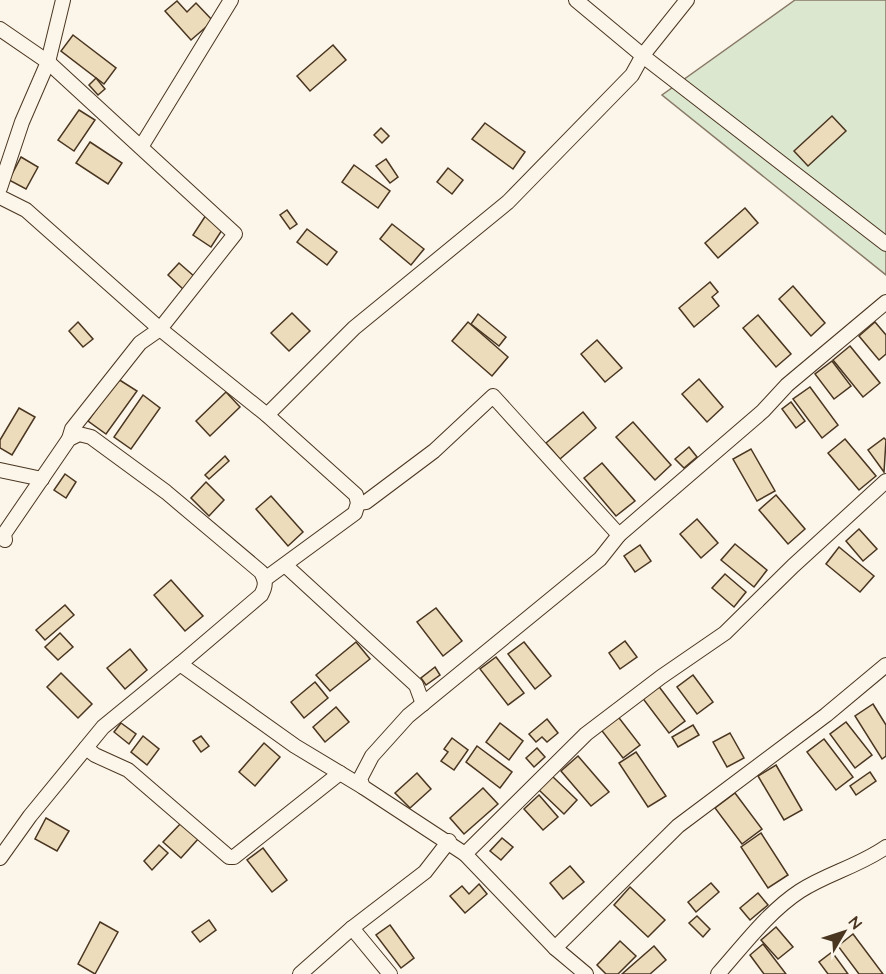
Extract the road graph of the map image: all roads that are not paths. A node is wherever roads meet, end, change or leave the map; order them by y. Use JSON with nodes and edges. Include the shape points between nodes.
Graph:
{"nodes":[{"id":1,"x":63,"y":0,"type":"edge"},
{"id":2,"x":231,"y":0,"type":"edge"},
{"id":3,"x":576,"y":0,"type":"edge"},
{"id":4,"x":687,"y":0,"type":"edge"},
{"id":5,"x":0,"y":29,"type":"edge"},
{"id":6,"x":643,"y":55,"type":"junction"},
{"id":7,"x":48,"y":62,"type":"junction"},
{"id":8,"x":141,"y":147,"type":"junction"},
{"id":9,"x":0,"y":188,"type":"edge"},
{"id":10,"x":0,"y":197,"type":"edge"},
{"id":11,"x":886,"y":244,"type":"edge"},
{"id":12,"x":886,"y":302,"type":"edge"},
{"id":13,"x":160,"y":329,"type":"junction"},
{"id":14,"x":267,"y":415,"type":"junction"},
{"id":15,"x":69,"y":439,"type":"junction"},
{"id":16,"x":0,"y":470,"type":"edge"},
{"id":17,"x":42,"y":479,"type":"junction"},
{"id":18,"x":886,"y":481,"type":"edge"},
{"id":19,"x":358,"y":503,"type":"junction"},
{"id":20,"x":619,"y":535,"type":"junction"},
{"id":21,"x":5,"y":540,"type":"dead end"},
{"id":22,"x":285,"y":565,"type":"junction"},
{"id":23,"x":265,"y":579,"type":"junction"},
{"id":24,"x":180,"y":664,"type":"junction"},
{"id":25,"x":886,"y":665,"type":"edge"},
{"id":26,"x":423,"y":704,"type":"junction"},
{"id":27,"x":86,"y":748,"type":"junction"},
{"id":28,"x":340,"y":773,"type":"junction"},
{"id":29,"x":363,"y":787,"type":"junction"},
{"id":30,"x":448,"y":841,"type":"junction"},
{"id":31,"x":886,"y":847,"type":"edge"},
{"id":32,"x":465,"y":854,"type":"junction"},
{"id":33,"x":0,"y":858,"type":"edge"},
{"id":34,"x":352,"y":928,"type":"junction"},
{"id":35,"x":555,"y":948,"type":"junction"},
{"id":36,"x":300,"y":974,"type":"edge"},
{"id":37,"x":390,"y":974,"type":"edge"},
{"id":38,"x":586,"y":974,"type":"edge"},
{"id":39,"x":718,"y":974,"type":"edge"}],
"edges":[{"from":1,"to":7,"type":"street"},
{"from":2,"to":8,"type":"street"},
{"from":3,"to":6,"type":"street"},
{"from":4,"to":6,"type":"street"},
{"from":5,"to":7,"type":"street"},
{"from":6,"to":11,"type":"street"},
{"from":6,"to":14,"type":"street","via":[[632,75],[508,202],[354,328]]},
{"from":7,"to":8,"type":"street"},
{"from":7,"to":9,"type":"street"},
{"from":8,"to":13,"type":"street","via":[[235,234]]},
{"from":10,"to":13,"type":"street","via":[[26,210]]},
{"from":12,"to":20,"type":"street"},
{"from":13,"to":14,"type":"street"},
{"from":13,"to":15,"type":"street","via":[[140,343],[72,429]]},
{"from":14,"to":19,"type":"street","via":[[356,495]]},
{"from":15,"to":17,"type":"street"},
{"from":15,"to":23,"type":"street","via":[[79,435],[92,437],[166,492]]},
{"from":16,"to":17,"type":"street"},
{"from":17,"to":21,"type":"street","via":[[4,534]]},
{"from":18,"to":32,"type":"street","via":[[725,633],[586,734]]},
{"from":19,"to":20,"type":"street","via":[[366,502],[434,451],[493,396]]},
{"from":19,"to":22,"type":"street","via":[[355,513]]},
{"from":20,"to":26,"type":"street","via":[[600,559]]},
{"from":22,"to":23,"type":"street"},
{"from":22,"to":26,"type":"street","via":[[416,686]]},
{"from":23,"to":24,"type":"street","via":[[261,595]]},
{"from":24,"to":27,"type":"street","via":[[103,727]]},
{"from":24,"to":28,"type":"street","via":[[294,746]]},
{"from":25,"to":35,"type":"street","via":[[678,826]]},
{"from":26,"to":29,"type":"street","via":[[372,756],[360,779]]},
{"from":27,"to":28,"type":"street","via":[[128,770],[229,857],[234,857]]},
{"from":27,"to":33,"type":"street"},
{"from":28,"to":29,"type":"street"},
{"from":29,"to":30,"type":"street"},
{"from":30,"to":32,"type":"street"},
{"from":30,"to":34,"type":"street","via":[[425,872]]},
{"from":31,"to":39,"type":"street","via":[[864,862],[822,878],[798,893],[762,925]]},
{"from":32,"to":35,"type":"street"},
{"from":34,"to":36,"type":"street"},
{"from":34,"to":37,"type":"street"},
{"from":35,"to":38,"type":"street"}]}
